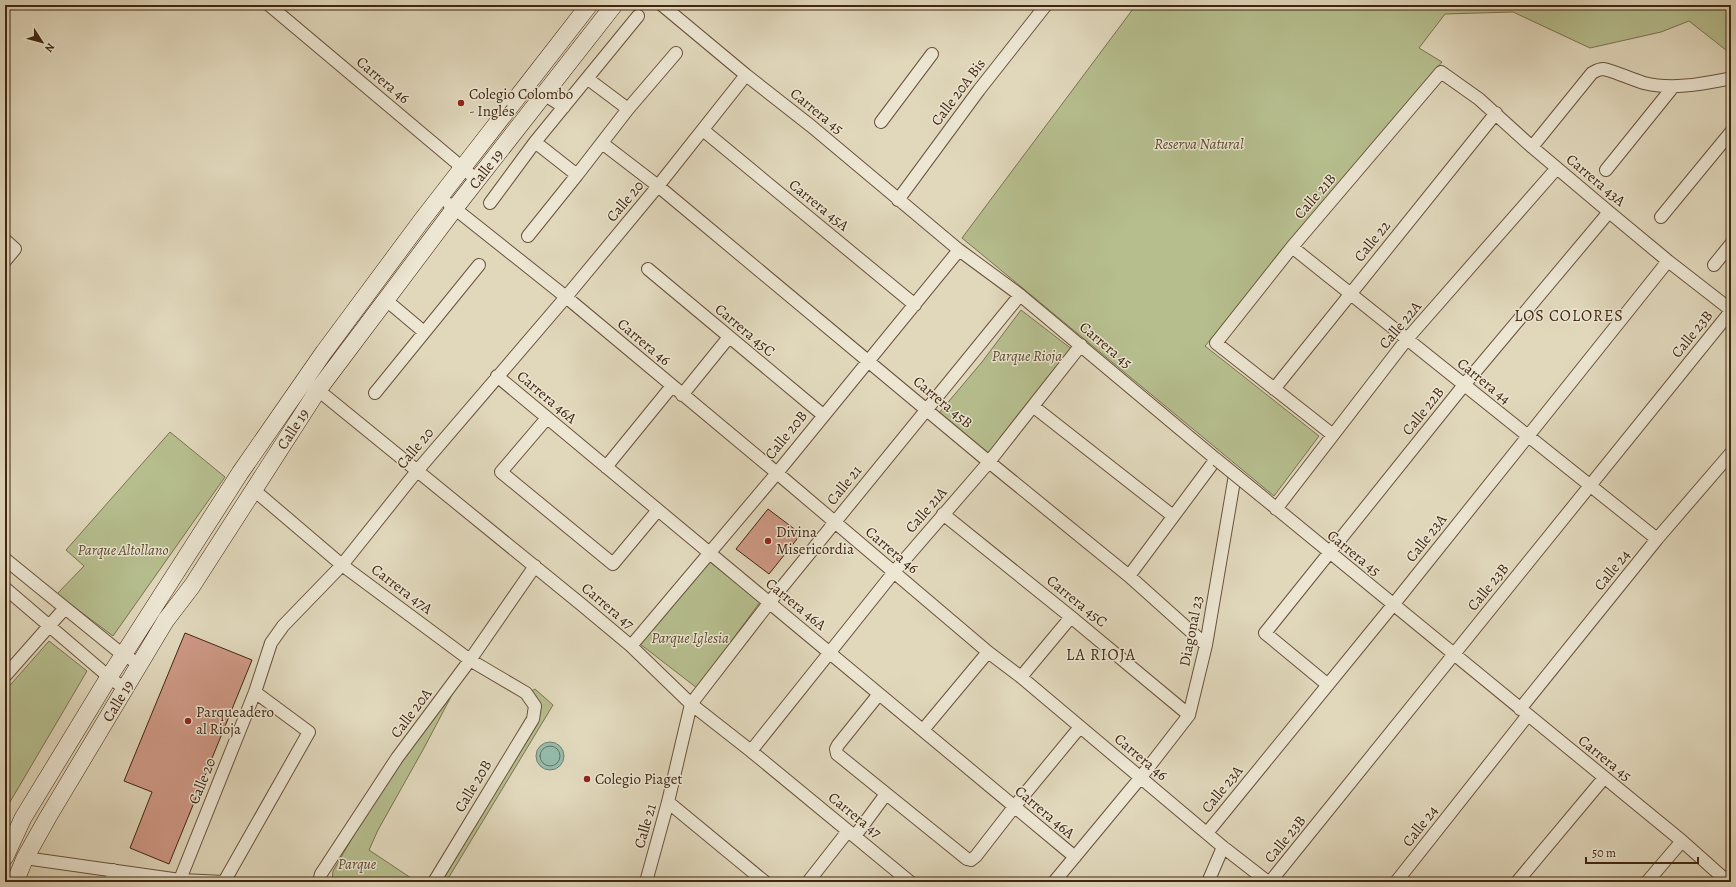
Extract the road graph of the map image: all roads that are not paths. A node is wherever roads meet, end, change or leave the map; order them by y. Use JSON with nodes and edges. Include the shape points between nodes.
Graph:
{"nodes":[{"id":1,"x":269,"y":5,"type":"edge"},
{"id":2,"x":589,"y":5,"type":"edge"},
{"id":3,"x":614,"y":5,"type":"edge"},
{"id":4,"x":662,"y":5,"type":"edge"},
{"id":5,"x":1046,"y":5,"type":"edge"},
{"id":6,"x":638,"y":16,"type":"dead end"},
{"id":7,"x":676,"y":54,"type":"dead end"},
{"id":8,"x":932,"y":54,"type":"dead end"},
{"id":9,"x":1441,"y":72,"type":"joint"},
{"id":10,"x":746,"y":75,"type":"junction"},
{"id":11,"x":588,"y":79,"type":"junction"},
{"id":12,"x":1731,"y":80,"type":"edge"},
{"id":13,"x":1673,"y":87,"type":"junction"},
{"id":14,"x":545,"y":95,"type":"junction"},
{"id":15,"x":564,"y":108,"type":"junction"},
{"id":16,"x":628,"y":109,"type":"junction"},
{"id":17,"x":1496,"y":113,"type":"junction"},
{"id":18,"x":881,"y":122,"type":"dead end"},
{"id":19,"x":702,"y":130,"type":"junction"},
{"id":20,"x":1731,"y":132,"type":"edge"},
{"id":21,"x":535,"y":142,"type":"junction"},
{"id":22,"x":602,"y":143,"type":"junction"},
{"id":23,"x":1532,"y":147,"type":"junction"},
{"id":24,"x":463,"y":168,"type":"junction"},
{"id":25,"x":1557,"y":168,"type":"junction"},
{"id":26,"x":1606,"y":170,"type":"dead end"},
{"id":27,"x":578,"y":175,"type":"junction"},
{"id":28,"x":477,"y":180,"type":"junction"},
{"id":29,"x":658,"y":186,"type":"junction"},
{"id":30,"x":440,"y":197,"type":"junction"},
{"id":31,"x":898,"y":200,"type":"junction"},
{"id":32,"x":490,"y":203,"type":"dead end"},
{"id":33,"x":455,"y":208,"type":"junction"},
{"id":34,"x":1609,"y":212,"type":"junction"},
{"id":35,"x":1661,"y":217,"type":"dead end"},
{"id":36,"x":528,"y":236,"type":"dead end"},
{"id":37,"x":5,"y":240,"type":"edge"},
{"id":38,"x":1731,"y":244,"type":"edge"},
{"id":39,"x":955,"y":247,"type":"junction"},
{"id":40,"x":1292,"y":247,"type":"junction"},
{"id":41,"x":5,"y":261,"type":"edge"},
{"id":42,"x":1668,"y":261,"type":"junction"},
{"id":43,"x":479,"y":265,"type":"dead end"},
{"id":44,"x":1714,"y":265,"type":"dead end"},
{"id":45,"x":648,"y":269,"type":"dead end"},
{"id":46,"x":1350,"y":293,"type":"junction"},
{"id":47,"x":1020,"y":295,"type":"junction"},
{"id":48,"x":566,"y":297,"type":"junction"},
{"id":49,"x":386,"y":300,"type":"junction"},
{"id":50,"x":915,"y":305,"type":"junction"},
{"id":51,"x":1731,"y":310,"type":"edge"},
{"id":52,"x":424,"y":332,"type":"junction"},
{"id":53,"x":729,"y":338,"type":"junction"},
{"id":54,"x":1407,"y":339,"type":"junction"},
{"id":55,"x":1081,"y":345,"type":"junction"},
{"id":56,"x":869,"y":361,"type":"junction"},
{"id":57,"x":497,"y":376,"type":"junction"},
{"id":58,"x":1464,"y":385,"type":"junction"},
{"id":59,"x":672,"y":386,"type":"junction"},
{"id":60,"x":1274,"y":389,"type":"junction"},
{"id":61,"x":318,"y":390,"type":"junction"},
{"id":62,"x":375,"y":393,"type":"dead end"},
{"id":63,"x":682,"y":395,"type":"junction"},
{"id":64,"x":1034,"y":407,"type":"junction"},
{"id":65,"x":926,"y":408,"type":"junction"},
{"id":66,"x":823,"y":415,"type":"junction"},
{"id":67,"x":547,"y":418,"type":"junction"},
{"id":68,"x":1333,"y":435,"type":"junction"},
{"id":69,"x":1527,"y":436,"type":"junction"},
{"id":70,"x":1731,"y":453,"type":"edge"},
{"id":71,"x":1217,"y":459,"type":"junction"},
{"id":72,"x":989,"y":462,"type":"junction"},
{"id":73,"x":606,"y":467,"type":"junction"},
{"id":74,"x":417,"y":471,"type":"junction"},
{"id":75,"x":777,"y":473,"type":"junction"},
{"id":76,"x":1235,"y":475,"type":"dead end"},
{"id":77,"x":1589,"y":486,"type":"junction"},
{"id":78,"x":254,"y":490,"type":"junction"},
{"id":79,"x":1276,"y":509,"type":"junction"},
{"id":80,"x":658,"y":510,"type":"junction"},
{"id":81,"x":943,"y":514,"type":"junction"},
{"id":82,"x":1173,"y":516,"type":"junction"},
{"id":83,"x":835,"y":522,"type":"junction"},
{"id":84,"x":1656,"y":540,"type":"junction"},
{"id":85,"x":1329,"y":553,"type":"junction"},
{"id":86,"x":710,"y":554,"type":"junction"},
{"id":87,"x":5,"y":559,"type":"edge"},
{"id":88,"x":342,"y":565,"type":"junction"},
{"id":89,"x":535,"y":566,"type":"junction"},
{"id":90,"x":894,"y":572,"type":"junction"},
{"id":91,"x":1129,"y":576,"type":"junction"},
{"id":92,"x":5,"y":588,"type":"edge"},
{"id":93,"x":769,"y":603,"type":"junction"},
{"id":94,"x":1393,"y":605,"type":"junction"},
{"id":95,"x":65,"y":608,"type":"junction"},
{"id":96,"x":1071,"y":617,"type":"junction"},
{"id":97,"x":50,"y":625,"type":"junction"},
{"id":98,"x":1206,"y":645,"type":"junction"},
{"id":99,"x":631,"y":646,"type":"junction"},
{"id":100,"x":829,"y":652,"type":"junction"},
{"id":101,"x":988,"y":652,"type":"junction"},
{"id":102,"x":123,"y":655,"type":"junction"},
{"id":103,"x":1454,"y":655,"type":"junction"},
{"id":104,"x":470,"y":660,"type":"junction"},
{"id":105,"x":140,"y":664,"type":"junction"},
{"id":106,"x":5,"y":676,"type":"edge"},
{"id":107,"x":109,"y":677,"type":"junction"},
{"id":108,"x":1021,"y":677,"type":"junction"},
{"id":109,"x":1328,"y":685,"type":"junction"},
{"id":110,"x":125,"y":689,"type":"junction"},
{"id":111,"x":255,"y":692,"type":"junction"},
{"id":112,"x":879,"y":694,"type":"junction"},
{"id":113,"x":690,"y":704,"type":"junction"},
{"id":114,"x":535,"y":706,"type":"joint"},
{"id":115,"x":1524,"y":712,"type":"junction"},
{"id":116,"x":1189,"y":715,"type":"junction"},
{"id":117,"x":1080,"y":727,"type":"junction"},
{"id":118,"x":923,"y":730,"type":"junction"},
{"id":119,"x":751,"y":751,"type":"junction"},
{"id":120,"x":1141,"y":777,"type":"junction"},
{"id":121,"x":1604,"y":778,"type":"junction"},
{"id":122,"x":886,"y":794,"type":"junction"},
{"id":123,"x":668,"y":802,"type":"junction"},
{"id":124,"x":1014,"y":807,"type":"junction"},
{"id":125,"x":852,"y":833,"type":"junction"},
{"id":126,"x":1207,"y":833,"type":"junction"},
{"id":127,"x":1682,"y":841,"type":"junction"},
{"id":128,"x":1223,"y":847,"type":"junction"},
{"id":129,"x":5,"y":856,"type":"edge"},
{"id":130,"x":1076,"y":857,"type":"junction"},
{"id":131,"x":25,"y":858,"type":"junction"},
{"id":132,"x":113,"y":870,"type":"junction"},
{"id":133,"x":180,"y":881,"type":"edge"},
{"id":134,"x":15,"y":882,"type":"edge"},
{"id":135,"x":112,"y":882,"type":"edge"},
{"id":136,"x":224,"y":882,"type":"edge"},
{"id":137,"x":320,"y":882,"type":"edge"},
{"id":138,"x":434,"y":882,"type":"edge"},
{"id":139,"x":646,"y":882,"type":"edge"},
{"id":140,"x":765,"y":882,"type":"edge"},
{"id":141,"x":808,"y":882,"type":"edge"},
{"id":142,"x":910,"y":882,"type":"edge"},
{"id":143,"x":1054,"y":882,"type":"edge"},
{"id":144,"x":1208,"y":882,"type":"edge"},
{"id":145,"x":1269,"y":882,"type":"edge"},
{"id":146,"x":1396,"y":882,"type":"edge"},
{"id":147,"x":1517,"y":882,"type":"edge"},
{"id":148,"x":1647,"y":882,"type":"edge"},
{"id":149,"x":1728,"y":882,"type":"edge"}],
"edges":[{"from":1,"to":24,"type":"street","name":"Carrera 46"},
{"from":2,"to":24,"type":"main road","name":"Calle 19"},
{"from":3,"to":14,"type":"main road","name":"Calle 19"},
{"from":4,"to":10,"type":"street","name":"Carrera 45"},
{"from":5,"to":31,"type":"street","name":"Calle 20A Bis"},
{"from":6,"to":11,"type":"street"},
{"from":7,"to":16,"type":"street"},
{"from":8,"to":18,"type":"street"},
{"from":9,"to":17,"type":"street","name":"Carrera 43A"},
{"from":9,"to":40,"type":"street","name":"Calle 21B"},
{"from":10,"to":19,"type":"street","name":"Calle 20"},
{"from":10,"to":31,"type":"street","name":"Carrera 45"},
{"from":11,"to":15,"type":"street"},
{"from":11,"to":16,"type":"street"},
{"from":12,"to":13,"type":"street"},
{"from":13,"to":23,"type":"street","via":[[1656,86],[1605,69],[1598,70],[1592,73]]},
{"from":13,"to":26,"type":"street"},
{"from":14,"to":15,"type":"street"},
{"from":14,"to":28,"type":"main road","name":"Calle 19"},
{"from":15,"to":21,"type":"street"},
{"from":16,"to":22,"type":"street"},
{"from":17,"to":23,"type":"street","name":"Carrera 43A"},
{"from":17,"to":46,"type":"street","name":"Calle 22"},
{"from":19,"to":29,"type":"street","name":"Calle 20"},
{"from":19,"to":50,"type":"street","name":"Carrera 45A"},
{"from":20,"to":35,"type":"street"},
{"from":21,"to":27,"type":"street"},
{"from":21,"to":32,"type":"street"},
{"from":22,"to":27,"type":"street"},
{"from":22,"to":29,"type":"street","name":"Carrera 45B"},
{"from":23,"to":25,"type":"street","name":"Carrera 43A"},
{"from":24,"to":28,"type":"street","name":"Carrera 46"},
{"from":24,"to":30,"type":"main road","name":"Calle 19"},
{"from":25,"to":34,"type":"street","name":"Carrera 43A"},
{"from":25,"to":54,"type":"street","name":"Calle 22A"},
{"from":27,"to":36,"type":"street"},
{"from":28,"to":33,"type":"main road","name":"Calle 19"},
{"from":29,"to":48,"type":"street","name":"Calle 20"},
{"from":29,"to":56,"type":"street","name":"Carrera 45B"},
{"from":30,"to":33,"type":"street","name":"Carrera 46"},
{"from":30,"to":102,"type":"main road","name":"Calle 19","via":[[319,359],[240,473]]},
{"from":31,"to":39,"type":"street","name":"Carrera 45"},
{"from":33,"to":48,"type":"street","name":"Carrera 46"},
{"from":33,"to":49,"type":"main road","name":"Calle 19"},
{"from":34,"to":42,"type":"street","name":"Carrera 43A"},
{"from":34,"to":58,"type":"street","name":"Calle 22B"},
{"from":37,"to":41,"type":"street","via":[[16,249]]},
{"from":38,"to":44,"type":"street"},
{"from":39,"to":47,"type":"street","name":"Carrera 45"},
{"from":39,"to":50,"type":"street","name":"Calle 20B"},
{"from":40,"to":46,"type":"street","name":"Carrera 44"},
{"from":40,"to":60,"type":"street","name":"Calle 21B","via":[[1216,343]]},
{"from":42,"to":51,"type":"street","name":"Carrera 43A"},
{"from":42,"to":69,"type":"street","name":"Calle 23A"},
{"from":43,"to":52,"type":"street"},
{"from":45,"to":53,"type":"street","name":"Carrera 45C"},
{"from":46,"to":54,"type":"street","name":"Carrera 44"},
{"from":46,"to":60,"type":"street","name":"Calle 22"},
{"from":47,"to":55,"type":"street","name":"Carrera 45"},
{"from":47,"to":65,"type":"street","name":"Calle 21"},
{"from":48,"to":57,"type":"street","name":"Calle 20"},
{"from":48,"to":59,"type":"street","name":"Carrera 46"},
{"from":49,"to":52,"type":"street"},
{"from":49,"to":61,"type":"main road","name":"Calle 19"},
{"from":50,"to":56,"type":"street","name":"Calle 20B"},
{"from":51,"to":77,"type":"street","name":"Calle 23B"},
{"from":52,"to":62,"type":"street"},
{"from":53,"to":63,"type":"street"},
{"from":53,"to":66,"type":"street","name":"Carrera 45C"},
{"from":54,"to":58,"type":"street","name":"Carrera 44"},
{"from":54,"to":68,"type":"street","name":"Calle 22A"},
{"from":55,"to":64,"type":"street","name":"Calle 21A"},
{"from":55,"to":71,"type":"street","name":"Carrera 45"},
{"from":56,"to":65,"type":"street","name":"Carrera 45B"},
{"from":56,"to":66,"type":"street","name":"Calle 20B"},
{"from":57,"to":67,"type":"street","name":"Carrera 46A"},
{"from":57,"to":74,"type":"street","name":"Calle 20"},
{"from":58,"to":69,"type":"street","name":"Carrera 44"},
{"from":58,"to":85,"type":"street","name":"Calle 22B"},
{"from":59,"to":63,"type":"street","name":"Carrera 46"},
{"from":59,"to":73,"type":"street"},
{"from":60,"to":68,"type":"street"},
{"from":61,"to":74,"type":"street","name":"Carrera 47"},
{"from":61,"to":78,"type":"main road","name":"Calle 19"},
{"from":63,"to":75,"type":"street","name":"Carrera 46"},
{"from":64,"to":72,"type":"street","name":"Calle 21A"},
{"from":64,"to":82,"type":"street"},
{"from":65,"to":72,"type":"street","name":"Carrera 45B"},
{"from":65,"to":83,"type":"street","name":"Calle 21"},
{"from":66,"to":75,"type":"street","name":"Calle 20B"},
{"from":67,"to":73,"type":"street","name":"Carrera 46A"},
{"from":67,"to":80,"type":"street","via":[[501,472],[613,564]]},
{"from":68,"to":79,"type":"street","name":"Calle 22A"},
{"from":69,"to":77,"type":"street","name":"Carrera 44"},
{"from":69,"to":94,"type":"street","name":"Calle 23A"},
{"from":70,"to":84,"type":"street","name":"Calle 24"},
{"from":71,"to":79,"type":"street","name":"Carrera 45","bridge":true},
{"from":71,"to":82,"type":"street"},
{"from":72,"to":81,"type":"street","name":"Calle 21A"},
{"from":72,"to":91,"type":"street","name":"Carrera 45B"},
{"from":73,"to":80,"type":"street","name":"Carrera 46A"},
{"from":74,"to":88,"type":"street","name":"Calle 20"},
{"from":74,"to":89,"type":"street","name":"Carrera 47"},
{"from":75,"to":83,"type":"street","name":"Carrera 46"},
{"from":75,"to":86,"type":"street","name":"Calle 20B"},
{"from":76,"to":98,"type":"street","name":"Diagonal 23"},
{"from":77,"to":84,"type":"street","name":"Carrera 44"},
{"from":77,"to":103,"type":"street","name":"Calle 23B"},
{"from":78,"to":88,"type":"street","name":"Carrera 47A"},
{"from":78,"to":105,"type":"main road","name":"Calle 19","via":[[192,586],[166,620]]},
{"from":79,"to":85,"type":"street","name":"Carrera 45"},
{"from":80,"to":86,"type":"street","name":"Carrera 46A"},
{"from":81,"to":90,"type":"street","name":"Calle 21A"},
{"from":81,"to":96,"type":"street","name":"Carrera 45C"},
{"from":82,"to":91,"type":"street"},
{"from":83,"to":90,"type":"street","name":"Carrera 46"},
{"from":83,"to":93,"type":"street","name":"Calle 21"},
{"from":84,"to":115,"type":"street","name":"Calle 24"},
{"from":85,"to":94,"type":"street","name":"Carrera 45"},
{"from":85,"to":109,"type":"street","name":"Calle 22B","via":[[1265,633]]},
{"from":86,"to":93,"type":"street","name":"Carrera 46A"},
{"from":86,"to":99,"type":"street","name":"Calle 20B"},
{"from":87,"to":95,"type":"street"},
{"from":88,"to":104,"type":"street","name":"Carrera 47A"},
{"from":88,"to":111,"type":"street","name":"Calle 20","via":[[283,626],[271,643]]},
{"from":89,"to":99,"type":"street","name":"Carrera 47"},
{"from":89,"to":104,"type":"street","name":"Calle 20A"},
{"from":90,"to":100,"type":"street","name":"Calle 21A"},
{"from":90,"to":101,"type":"street","name":"Carrera 46"},
{"from":91,"to":98,"type":"street","name":"Carrera 45B"},
{"from":92,"to":97,"type":"street"},
{"from":93,"to":100,"type":"street","name":"Carrera 46A"},
{"from":93,"to":113,"type":"street","name":"Calle 21"},
{"from":94,"to":103,"type":"street","name":"Carrera 45"},
{"from":94,"to":109,"type":"street","name":"Calle 23A"},
{"from":95,"to":97,"type":"street"},
{"from":95,"to":102,"type":"street"},
{"from":96,"to":108,"type":"street"},
{"from":96,"to":116,"type":"street","name":"Carrera 45C"},
{"from":97,"to":106,"type":"street"},
{"from":97,"to":107,"type":"street"},
{"from":98,"to":116,"type":"street","name":"Diagonal 23"},
{"from":99,"to":113,"type":"street","name":"Carrera 47"},
{"from":100,"to":112,"type":"street","name":"Carrera 46A"},
{"from":100,"to":119,"type":"street","name":"Calle 21A"},
{"from":101,"to":108,"type":"street","name":"Carrera 46"},
{"from":101,"to":118,"type":"street"},
{"from":102,"to":105,"type":"street"},
{"from":102,"to":107,"type":"main road","name":"Calle 19"},
{"from":103,"to":115,"type":"street","name":"Carrera 45"},
{"from":103,"to":145,"type":"street","name":"Calle 23B"},
{"from":104,"to":114,"type":"street","name":"Carrera 47A","via":[[526,693]]},
{"from":104,"to":137,"type":"street","name":"Calle 20A","via":[[397,758],[321,874]]},
{"from":105,"to":110,"type":"main road","name":"Calle 19"},
{"from":107,"to":110,"type":"street"},
{"from":107,"to":129,"type":"main road","name":"Calle 19","via":[[23,818]]},
{"from":108,"to":117,"type":"street","name":"Carrera 46"},
{"from":109,"to":126,"type":"street","name":"Calle 23A"},
{"from":110,"to":131,"type":"main road","name":"Calle 19"},
{"from":111,"to":133,"type":"street","name":"Calle 20"},
{"from":111,"to":136,"type":"street","via":[[309,732]]},
{"from":112,"to":118,"type":"street","name":"Carrera 46A"},
{"from":112,"to":122,"type":"street","via":[[836,750]]},
{"from":113,"to":119,"type":"street","name":"Carrera 47"},
{"from":113,"to":123,"type":"street","name":"Calle 21"},
{"from":114,"to":138,"type":"street","name":"Calle 20B","via":[[533,719]]},
{"from":115,"to":121,"type":"street","name":"Carrera 45"},
{"from":115,"to":146,"type":"street","name":"Calle 24"},
{"from":116,"to":120,"type":"street","name":"Diagonal 23"},
{"from":117,"to":120,"type":"street","name":"Carrera 46"},
{"from":117,"to":124,"type":"street"},
{"from":118,"to":124,"type":"street","name":"Carrera 46A"},
{"from":119,"to":125,"type":"street","name":"Carrera 47"},
{"from":120,"to":126,"type":"street","name":"Carrera 46"},
{"from":120,"to":130,"type":"street","name":"Diagonal 23"},
{"from":121,"to":127,"type":"street","name":"Carrera 45"},
{"from":121,"to":147,"type":"street"},
{"from":122,"to":124,"type":"street","via":[[967,859],[972,860]]},
{"from":122,"to":125,"type":"street"},
{"from":123,"to":139,"type":"street","name":"Calle 21"},
{"from":123,"to":140,"type":"street"},
{"from":124,"to":130,"type":"street","name":"Carrera 46A"},
{"from":125,"to":141,"type":"street"},
{"from":125,"to":142,"type":"street","name":"Carrera 47"},
{"from":126,"to":128,"type":"street","name":"Carrera 46"},
{"from":127,"to":148,"type":"street"},
{"from":127,"to":149,"type":"street","name":"Carrera 45"},
{"from":128,"to":144,"type":"street"},
{"from":128,"to":145,"type":"street","name":"Carrera 46"},
{"from":130,"to":143,"type":"street","name":"Diagonal 23"},
{"from":131,"to":132,"type":"street"},
{"from":131,"to":134,"type":"main road","name":"Calle 19"},
{"from":132,"to":133,"type":"street"},
{"from":132,"to":135,"type":"street"},
{"from":133,"to":136,"type":"street"}]}
